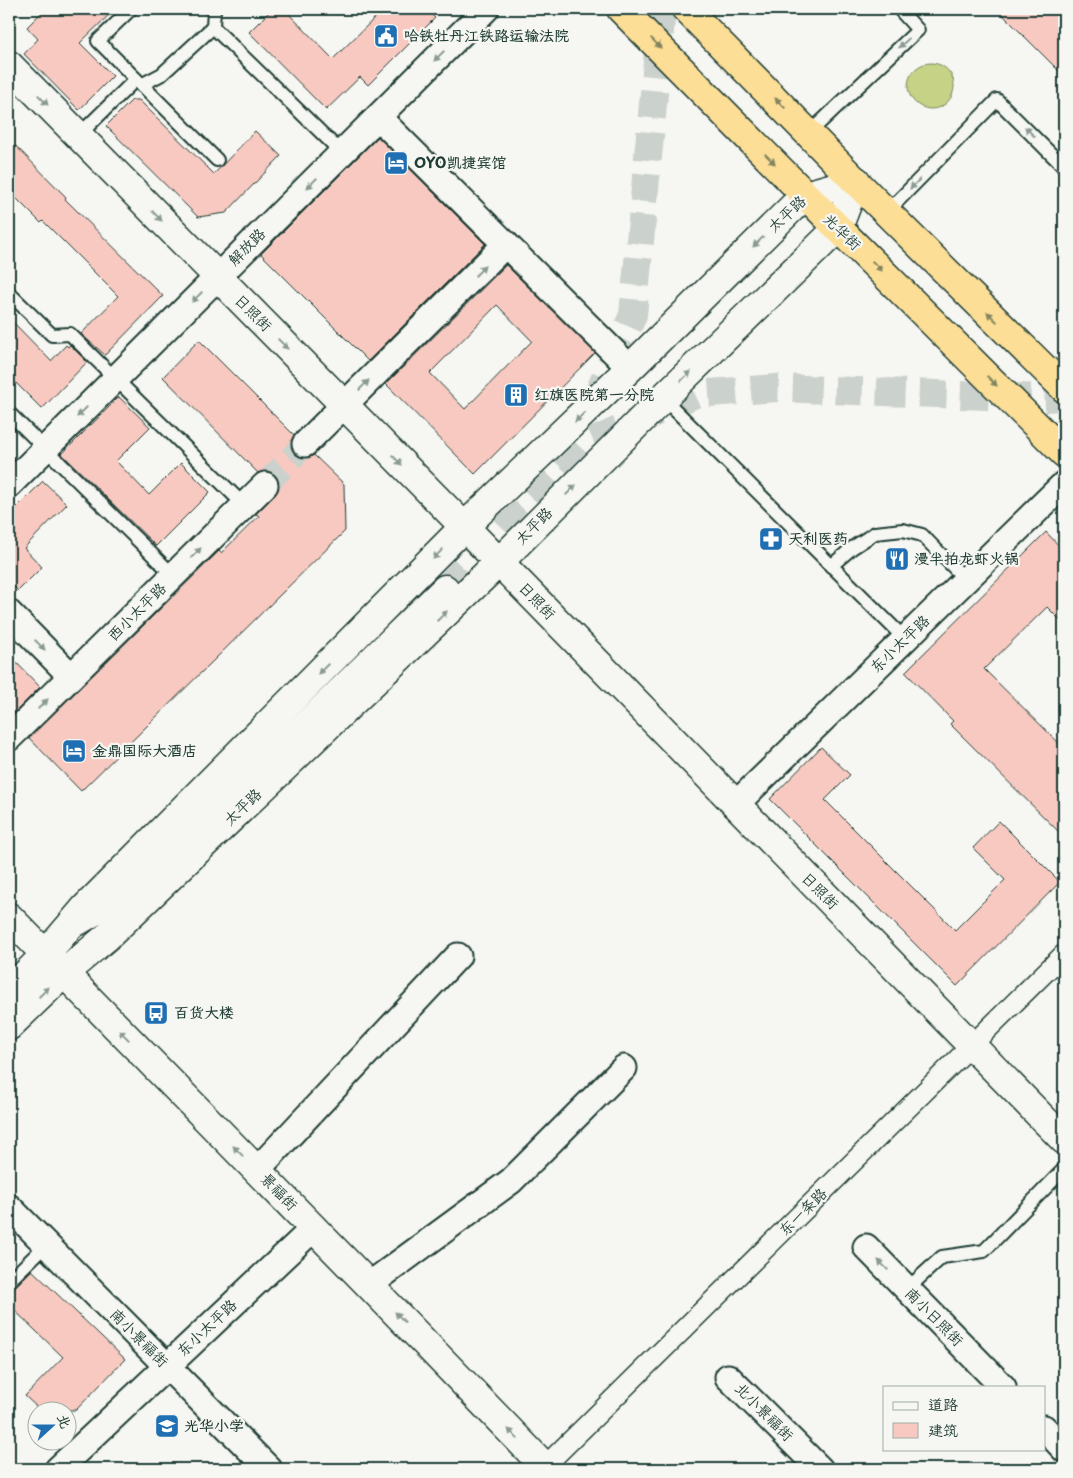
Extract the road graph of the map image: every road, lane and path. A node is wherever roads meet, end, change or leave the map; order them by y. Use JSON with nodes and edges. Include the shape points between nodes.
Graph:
{"nodes":[{"id":1,"x":131,"y":9,"type":"edge"},
{"id":2,"x":214,"y":9,"type":"edge"},
{"id":3,"x":486,"y":9,"type":"edge"},
{"id":4,"x":621,"y":9,"type":"edge"},
{"id":5,"x":686,"y":9,"type":"edge"},
{"id":6,"x":898,"y":9,"type":"edge"},
{"id":7,"x":213,"y":27,"type":"junction"},
{"id":8,"x":9,"y":65,"type":"edge"},
{"id":9,"x":139,"y":82,"type":"junction"},
{"id":10,"x":378,"y":117,"type":"junction"},
{"id":11,"x":809,"y":133,"type":"junction"},
{"id":12,"x":78,"y":136,"type":"junction"},
{"id":13,"x":342,"y":153,"type":"junction"},
{"id":14,"x":217,"y":160,"type":"dead end"},
{"id":15,"x":1064,"y":167,"type":"edge"},
{"id":16,"x":856,"y":181,"type":"junction"},
{"id":17,"x":805,"y":195,"type":"junction"},
{"id":18,"x":887,"y":212,"type":"junction"},
{"id":19,"x":838,"y":228,"type":"junction"},
{"id":20,"x":506,"y":244,"type":"junction"},
{"id":21,"x":217,"y":277,"type":"junction"},
{"id":22,"x":9,"y":293,"type":"edge"},
{"id":23,"x":630,"y":368,"type":"junction"},
{"id":24,"x":116,"y":378,"type":"junction"},
{"id":25,"x":1064,"y":388,"type":"edge"},
{"id":26,"x":663,"y":398,"type":"junction"},
{"id":27,"x":343,"y":406,"type":"junction"},
{"id":28,"x":9,"y":413,"type":"edge"},
{"id":29,"x":305,"y":444,"type":"tunnel mouth"},
{"id":30,"x":45,"y":448,"type":"junction"},
{"id":31,"x":1064,"y":453,"type":"edge"},
{"id":32,"x":9,"y":485,"type":"edge"},
{"id":33,"x":265,"y":485,"type":"tunnel mouth"},
{"id":34,"x":1062,"y":492,"type":"edge"},
{"id":35,"x":244,"y":505,"type":"junction"},
{"id":36,"x":464,"y":527,"type":"junction"},
{"id":37,"x":499,"y":562,"type":"junction"},
{"id":38,"x":832,"y":566,"type":"junction"},
{"id":39,"x":173,"y":576,"type":"junction"},
{"id":40,"x":966,"y":580,"type":"junction"},
{"id":41,"x":9,"y":613,"type":"edge"},
{"id":42,"x":905,"y":639,"type":"junction"},
{"id":43,"x":71,"y":676,"type":"junction"},
{"id":44,"x":9,"y":738,"type":"edge"},
{"id":45,"x":735,"y":805,"type":"junction"},
{"id":46,"x":9,"y":918,"type":"edge"},
{"id":47,"x":70,"y":926,"type":"junction"},
{"id":48,"x":91,"y":950,"type":"junction"},
{"id":49,"x":1064,"y":954,"type":"edge"},
{"id":50,"x":458,"y":956,"type":"dead end"},
{"id":51,"x":54,"y":964,"type":"junction"},
{"id":52,"x":9,"y":990,"type":"edge"},
{"id":53,"x":9,"y":1026,"type":"edge"},
{"id":54,"x":972,"y":1044,"type":"junction"},
{"id":55,"x":624,"y":1068,"type":"dead end"},
{"id":56,"x":1064,"y":1140,"type":"edge"},
{"id":57,"x":257,"y":1170,"type":"junction"},
{"id":58,"x":1064,"y":1170,"type":"edge"},
{"id":59,"x":9,"y":1207,"type":"edge"},
{"id":60,"x":314,"y":1228,"type":"junction"},
{"id":61,"x":46,"y":1244,"type":"junction"},
{"id":62,"x":866,"y":1248,"type":"dead end"},
{"id":63,"x":9,"y":1281,"type":"edge"},
{"id":64,"x":369,"y":1285,"type":"junction"},
{"id":65,"x":907,"y":1289,"type":"junction"},
{"id":66,"x":167,"y":1366,"type":"junction"},
{"id":67,"x":728,"y":1377,"type":"dead end"},
{"id":68,"x":1002,"y":1386,"type":"edge"},
{"id":69,"x":1046,"y":1430,"type":"edge"},
{"id":70,"x":1064,"y":1449,"type":"edge"},
{"id":71,"x":545,"y":1468,"type":"edge"},
{"id":72,"x":58,"y":1469,"type":"edge"},
{"id":73,"x":269,"y":1469,"type":"edge"},
{"id":74,"x":820,"y":1469,"type":"edge"}],
"edges":[{"from":1,"to":9,"type":"lane","via":[[98,41]]},
{"from":2,"to":7,"type":"lane"},
{"from":3,"to":10,"type":"street","name":"解放路","one_way":true},
{"from":4,"to":17,"type":"highway","name":"光华街","one_way":true},
{"from":11,"to":5,"type":"highway","one_way":true},
{"from":6,"to":11,"type":"lane","one_way":true,"via":[[918,30]]},
{"from":7,"to":9,"type":"lane","via":[[162,74]]},
{"from":7,"to":13,"type":"lane"},
{"from":8,"to":12,"type":"street","name":"日照街","one_way":true},
{"from":9,"to":12,"type":"lane"},
{"from":9,"to":14,"type":"lane"},
{"from":10,"to":13,"type":"street","name":"解放路"},
{"from":10,"to":20,"type":"street"},
{"from":11,"to":16,"type":"highway"},
{"from":12,"to":21,"type":"street","name":"日照街","one_way":true},
{"from":13,"to":21,"type":"street","name":"解放路","one_way":true},
{"from":15,"to":18,"type":"lane","one_way":true,"via":[[997,100]]},
{"from":16,"to":17,"type":"street","name":"太平路"},
{"from":16,"to":18,"type":"highway"},
{"from":16,"to":19,"type":"street","name":"太平路"},
{"from":17,"to":19,"type":"highway","name":"光华街"},
{"from":17,"to":23,"type":"street","name":"太平路","one_way":true},
{"from":25,"to":18,"type":"highway","one_way":true},
{"from":26,"to":19,"type":"street","name":"太平路","one_way":true},
{"from":19,"to":31,"type":"highway","name":"光华街","one_way":true},
{"from":20,"to":23,"type":"street"},
{"from":27,"to":20,"type":"street","one_way":true},
{"from":21,"to":24,"type":"street","name":"解放路","one_way":true},
{"from":21,"to":27,"type":"street","name":"日照街","one_way":true},
{"from":22,"to":24,"type":"lane","via":[[52,335],[70,334]]},
{"from":23,"to":36,"type":"street","name":"太平路","one_way":true},
{"from":24,"to":30,"type":"street","name":"解放路","one_way":true},
{"from":24,"to":35,"type":"lane"},
{"from":37,"to":26,"type":"street","name":"太平路","one_way":true},
{"from":26,"to":38,"type":"lane"},
{"from":27,"to":29,"type":"street"},
{"from":27,"to":36,"type":"street","name":"日照街","one_way":true},
{"from":28,"to":30,"type":"lane"},
{"from":30,"to":32,"type":"street","name":"解放路"},
{"from":30,"to":39,"type":"lane"},
{"from":33,"to":35,"type":"street","name":"西小太平路"},
{"from":34,"to":40,"type":"street","name":"东小太平路"},
{"from":39,"to":35,"type":"street","name":"西小太平路","one_way":true},
{"from":36,"to":37,"type":"street","name":"日照街"},
{"from":36,"to":47,"type":"street","name":"太平路","one_way":true},
{"from":37,"to":45,"type":"street","name":"日照街"},
{"from":48,"to":37,"type":"street","name":"太平路","one_way":true},
{"from":38,"to":40,"type":"lane","via":[[875,533],[903,530],[922,535]]},
{"from":38,"to":42,"type":"lane"},
{"from":39,"to":43,"type":"street","name":"西小太平路"},
{"from":40,"to":42,"type":"street","name":"东小太平路"},
{"from":41,"to":43,"type":"street","one_way":true},
{"from":42,"to":45,"type":"street","name":"东小太平路"},
{"from":44,"to":43,"type":"street","name":"西小太平路","one_way":true},
{"from":45,"to":54,"type":"street","name":"日照街"},
{"from":46,"to":51,"type":"street","name":"景福街"},
{"from":47,"to":48,"type":"street","via":[[117,898],[442,586],[122,905]]},
{"from":47,"to":51,"type":"street","name":"太平路"},
{"from":48,"to":51,"type":"street","name":"太平路"},
{"from":49,"to":54,"type":"street","name":"东一条路"},
{"from":50,"to":57,"type":"street"},
{"from":51,"to":52,"type":"street","name":"太平路"},
{"from":53,"to":51,"type":"street","name":"太平路","one_way":true},
{"from":57,"to":51,"type":"street","name":"景福街","one_way":true},
{"from":54,"to":56,"type":"street","name":"日照街"},
{"from":54,"to":71,"type":"street","name":"东一条路"},
{"from":55,"to":64,"type":"street","via":[[511,1181]]},
{"from":57,"to":60,"type":"street","name":"景福街"},
{"from":58,"to":65,"type":"lane","via":[[984,1251],[942,1257]]},
{"from":59,"to":61,"type":"street","name":"南小景福街"},
{"from":60,"to":64,"type":"street","name":"景福街"},
{"from":60,"to":66,"type":"street","name":"东小太平路"},
{"from":61,"to":63,"type":"lane"},
{"from":61,"to":66,"type":"street","name":"南小景福街"},
{"from":65,"to":62,"type":"street","name":"南小日照街","one_way":true},
{"from":71,"to":64,"type":"street","name":"景福街","one_way":true},
{"from":65,"to":68,"type":"street","name":"南小日照街"},
{"from":66,"to":72,"type":"street","name":"东小太平路"},
{"from":66,"to":73,"type":"street","name":"南小景福街"},
{"from":67,"to":74,"type":"street","name":"北小景福街"},
{"from":69,"to":70,"type":"street"}]}
